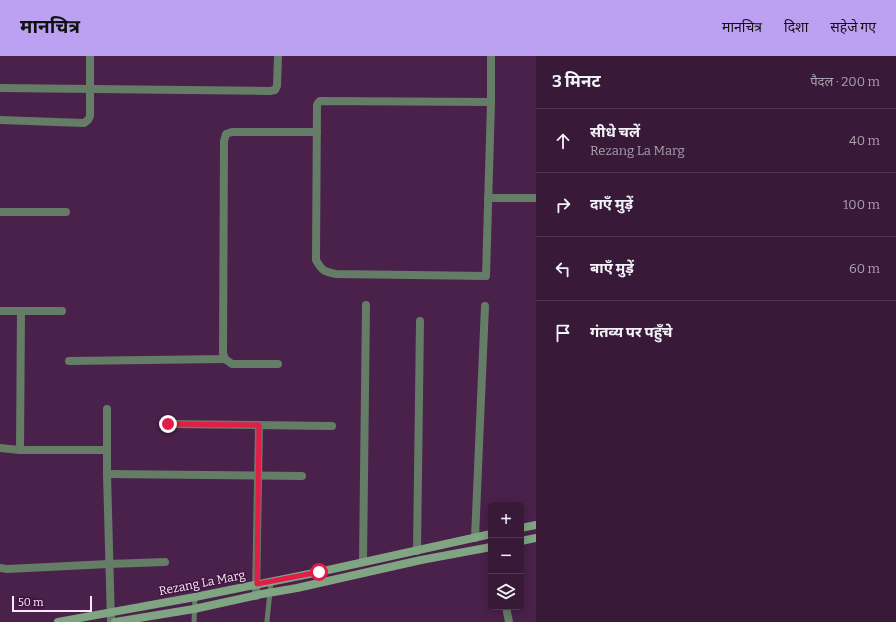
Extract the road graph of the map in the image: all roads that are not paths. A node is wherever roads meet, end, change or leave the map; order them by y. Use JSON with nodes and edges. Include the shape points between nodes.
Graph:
{"nodes":[{"id":1,"x":90,"y":56,"type":"edge"},
{"id":2,"x":278,"y":56,"type":"edge"},
{"id":3,"x":491,"y":56,"type":"edge"},
{"id":4,"x":0,"y":88,"type":"edge"},
{"id":5,"x":90,"y":89,"type":"junction"},
{"id":6,"x":491,"y":102,"type":"junction"},
{"id":7,"x":0,"y":120,"type":"edge"},
{"id":8,"x":316,"y":132,"type":"junction"},
{"id":9,"x":488,"y":198,"type":"junction"},
{"id":10,"x":536,"y":198,"type":"edge"},
{"id":11,"x":0,"y":212,"type":"edge"},
{"id":12,"x":66,"y":212,"type":"dead end"},
{"id":13,"x":366,"y":304,"type":"dead end"},
{"id":14,"x":485,"y":306,"type":"dead end"},
{"id":15,"x":0,"y":311,"type":"edge"},
{"id":16,"x":21,"y":311,"type":"junction"},
{"id":17,"x":62,"y":311,"type":"dead end"},
{"id":18,"x":420,"y":321,"type":"dead end"},
{"id":19,"x":225,"y":359,"type":"junction"},
{"id":20,"x":69,"y":361,"type":"dead end"},
{"id":21,"x":278,"y":364,"type":"dead end"},
{"id":22,"x":107,"y":409,"type":"dead end"},
{"id":23,"x":168,"y":424,"type":"dead end"},
{"id":24,"x":259,"y":425,"type":"junction"},
{"id":25,"x":332,"y":426,"type":"dead end"},
{"id":26,"x":0,"y":448,"type":"edge"},
{"id":27,"x":20,"y":450,"type":"junction"},
{"id":28,"x":107,"y":450,"type":"junction"},
{"id":29,"x":107,"y":474,"type":"junction"},
{"id":30,"x":258,"y":476,"type":"junction"},
{"id":31,"x":302,"y":476,"type":"dead end"},
{"id":32,"x":536,"y":525,"type":"edge"},
{"id":33,"x":524,"y":527,"type":"edge"},
{"id":34,"x":488,"y":536,"type":"edge"},
{"id":35,"x":475,"y":538,"type":"junction"},
{"id":36,"x":536,"y":538,"type":"edge"},
{"id":37,"x":524,"y":540,"type":"edge"},
{"id":38,"x":488,"y":548,"type":"edge"},
{"id":39,"x":417,"y":551,"type":"junction"},
{"id":40,"x":166,"y":562,"type":"dead end"},
{"id":41,"x":363,"y":562,"type":"junction"},
{"id":42,"x":109,"y":564,"type":"junction"},
{"id":43,"x":0,"y":568,"type":"edge"},
{"id":44,"x":271,"y":582,"type":"junction"},
{"id":45,"x":257,"y":584,"type":"junction"},
{"id":46,"x":270,"y":593,"type":"junction"},
{"id":47,"x":256,"y":596,"type":"junction"},
{"id":48,"x":194,"y":597,"type":"junction"},
{"id":49,"x":194,"y":609,"type":"junction"},
{"id":50,"x":507,"y":610,"type":"edge"},
{"id":51,"x":110,"y":612,"type":"junction"},
{"id":52,"x":58,"y":622,"type":"edge"},
{"id":53,"x":111,"y":622,"type":"edge"},
{"id":54,"x":115,"y":622,"type":"edge"},
{"id":55,"x":194,"y":622,"type":"edge"},
{"id":56,"x":266,"y":622,"type":"edge"},
{"id":57,"x":509,"y":622,"type":"edge"}],
"edges":[{"from":1,"to":5,"type":"street"},
{"from":2,"to":5,"type":"street","via":[[277,86],[275,90],[270,91]]},
{"from":3,"to":6,"type":"street"},
{"from":4,"to":5,"type":"street"},
{"from":5,"to":7,"type":"street","via":[[90,116],[84,123]]},
{"from":6,"to":8,"type":"street","via":[[320,101],[316,105]]},
{"from":6,"to":9,"type":"street"},
{"from":8,"to":9,"type":"street","via":[[316,260],[325,272],[486,276]]},
{"from":8,"to":19,"type":"street","via":[[226,134],[223,353]]},
{"from":9,"to":10,"type":"street"},
{"from":11,"to":12,"type":"street"},
{"from":13,"to":41,"type":"street"},
{"from":14,"to":35,"type":"street"},
{"from":15,"to":16,"type":"street"},
{"from":16,"to":17,"type":"street"},
{"from":16,"to":27,"type":"street"},
{"from":18,"to":39,"type":"street"},
{"from":19,"to":20,"type":"street"},
{"from":19,"to":21,"type":"street","via":[[232,364]]},
{"from":22,"to":28,"type":"street"},
{"from":23,"to":24,"type":"street"},
{"from":24,"to":25,"type":"street"},
{"from":24,"to":30,"type":"street"},
{"from":26,"to":27,"type":"street"},
{"from":27,"to":28,"type":"street"},
{"from":28,"to":29,"type":"street"},
{"from":29,"to":30,"type":"street"},
{"from":29,"to":42,"type":"street"},
{"from":30,"to":31,"type":"street"},
{"from":30,"to":45,"type":"street"},
{"from":32,"to":33,"type":"main road"},
{"from":34,"to":35,"type":"main road","name":"Rezang La Marg"},
{"from":35,"to":39,"type":"main road","name":"Rezang La Marg"},
{"from":36,"to":37,"type":"main road"},
{"from":38,"to":46,"type":"main road","name":"Rezang La Marg"},
{"from":39,"to":41,"type":"main road","name":"Rezang La Marg"},
{"from":40,"to":42,"type":"street"},
{"from":41,"to":44,"type":"main road","name":"Rezang La Marg"},
{"from":42,"to":43,"type":"street"},
{"from":42,"to":51,"type":"street"},
{"from":44,"to":45,"type":"main road","name":"Rezang La Marg"},
{"from":44,"to":46,"type":"lane"},
{"from":45,"to":47,"type":"street"},
{"from":45,"to":48,"type":"main road","name":"Rezang La Marg"},
{"from":46,"to":47,"type":"main road","name":"Rezang La Marg"},
{"from":46,"to":56,"type":"lane"},
{"from":47,"to":49,"type":"main road","name":"Rezang La Marg"},
{"from":48,"to":49,"type":"lane"},
{"from":48,"to":51,"type":"main road","name":"Rezang La Marg"},
{"from":49,"to":54,"type":"main road","name":"Rezang La Marg"},
{"from":49,"to":55,"type":"lane"},
{"from":50,"to":57,"type":"street"},
{"from":51,"to":52,"type":"main road","name":"Rezang La Marg"},
{"from":51,"to":53,"type":"street"}]}
